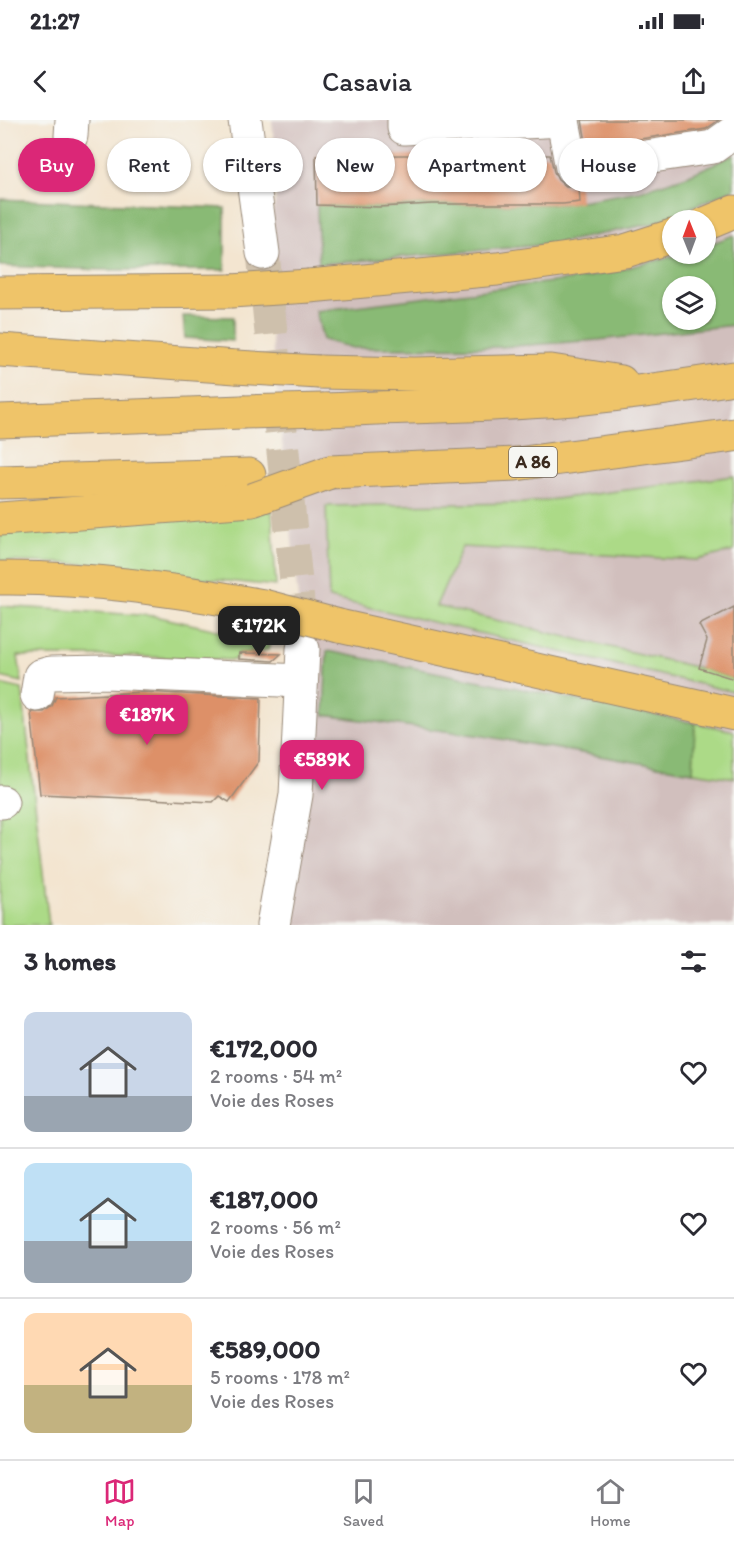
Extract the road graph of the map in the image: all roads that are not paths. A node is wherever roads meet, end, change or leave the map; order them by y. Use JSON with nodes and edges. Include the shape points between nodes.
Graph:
{"nodes":[{"id":1,"x":245,"y":120,"type":"edge"},
{"id":2,"x":404,"y":120,"type":"edge"},
{"id":3,"x":563,"y":121,"type":"edge"},
{"id":4,"x":734,"y":132,"type":"edge"},
{"id":5,"x":734,"y":212,"type":"edge"},
{"id":6,"x":716,"y":219,"type":"edge"},
{"id":7,"x":662,"y":239,"type":"edge"},
{"id":8,"x":263,"y":253,"type":"tunnel mouth"},
{"id":9,"x":0,"y":293,"type":"edge"},
{"id":10,"x":0,"y":350,"type":"edge"},
{"id":11,"x":734,"y":378,"type":"edge"},
{"id":12,"x":664,"y":389,"type":"junction"},
{"id":13,"x":0,"y":421,"type":"edge"},
{"id":14,"x":734,"y":435,"type":"edge"},
{"id":15,"x":0,"y":482,"type":"edge"},
{"id":16,"x":250,"y":487,"type":"junction"},
{"id":17,"x":0,"y":519,"type":"edge"},
{"id":18,"x":0,"y":578,"type":"edge"},
{"id":19,"x":37,"y":695,"type":"dead end"},
{"id":20,"x":734,"y":714,"type":"edge"},
{"id":21,"x":273,"y":925,"type":"edge"}],
"edges":[{"from":1,"to":8,"type":"street"},
{"from":2,"to":3,"type":"street","via":[[404,128]]},
{"from":3,"to":4,"type":"street","via":[[572,168],[714,147]]},
{"from":5,"to":6,"type":"main road"},
{"from":7,"to":9,"type":"main road","bridge":true,"via":[[625,251],[497,269],[309,286],[231,291]]},
{"from":10,"to":12,"type":"main road","bridge":true,"via":[[319,372],[551,371]]},
{"from":11,"to":12,"type":"main road"},
{"from":12,"to":13,"type":"main road","bridge":true,"via":[[517,402]]},
{"from":14,"to":16,"type":"main road","number":"A 86","via":[[516,464],[330,472]]},
{"from":15,"to":16,"type":"main road","number":"A 86"},
{"from":16,"to":17,"type":"main road"},
{"from":18,"to":20,"type":"main road","bridge":true,"via":[[116,583],[263,606]]},
{"from":19,"to":21,"type":"street","via":[[40,676],[51,673],[302,665],[296,795]]}]}
